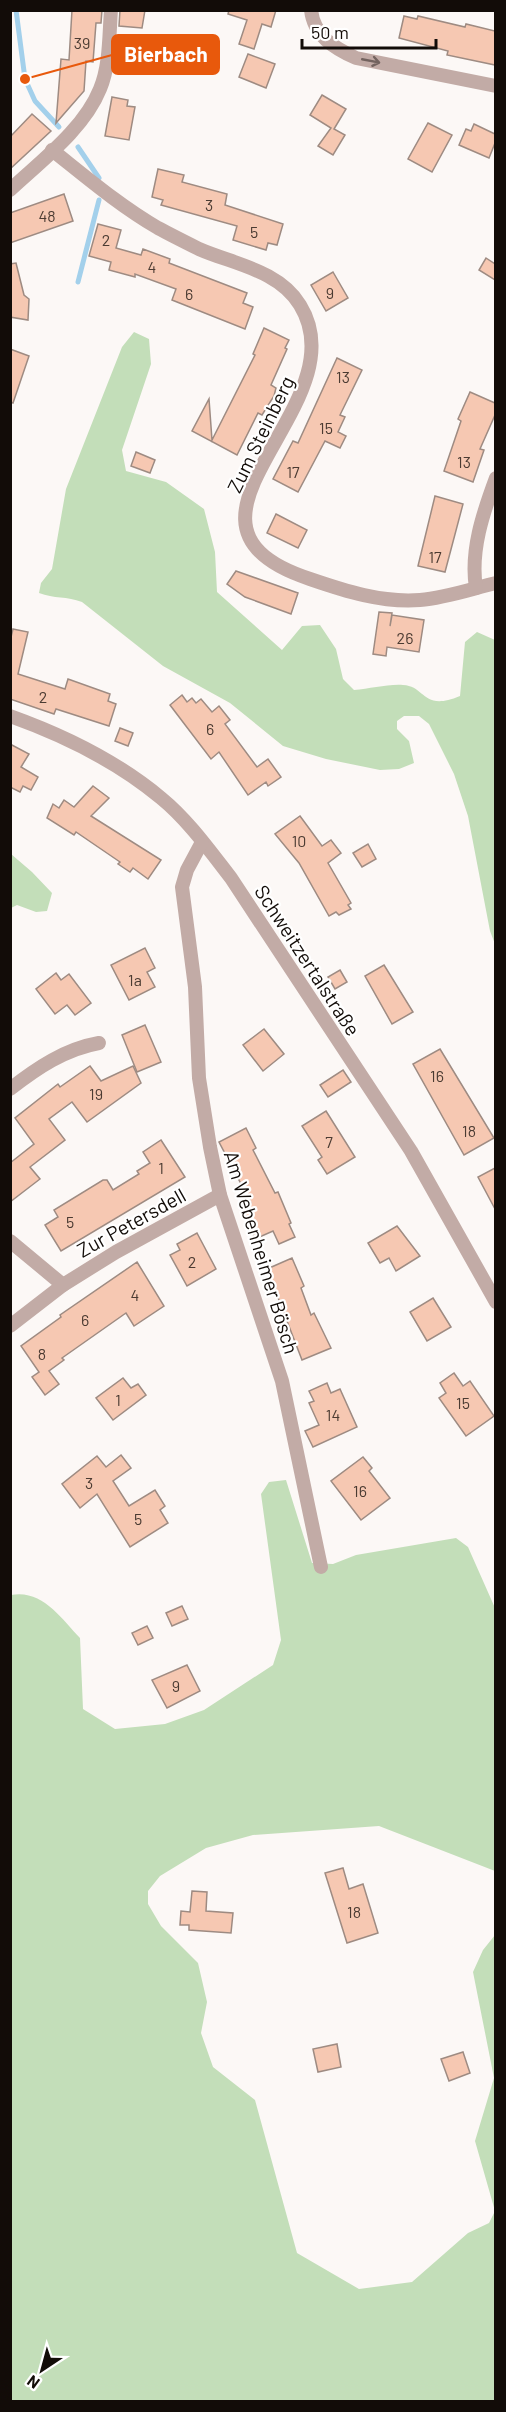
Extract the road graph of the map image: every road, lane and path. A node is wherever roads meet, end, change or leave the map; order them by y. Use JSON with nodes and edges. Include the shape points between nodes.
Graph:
{"nodes":[{"id":1,"x":111,"y":10,"type":"edge"},
{"id":2,"x":311,"y":10,"type":"edge"},
{"id":3,"x":495,"y":86,"type":"edge"},
{"id":4,"x":52,"y":150,"type":"junction"},
{"id":5,"x":10,"y":190,"type":"edge"},
{"id":6,"x":495,"y":478,"type":"edge"},
{"id":7,"x":495,"y":583,"type":"edge"},
{"id":8,"x":476,"y":588,"type":"junction"},
{"id":9,"x":10,"y":716,"type":"edge"},
{"id":10,"x":202,"y":842,"type":"junction"},
{"id":11,"x":99,"y":1043,"type":"dead end"},
{"id":12,"x":10,"y":1089,"type":"edge"},
{"id":13,"x":220,"y":1196,"type":"junction"},
{"id":14,"x":10,"y":1240,"type":"edge"},
{"id":15,"x":63,"y":1285,"type":"junction"},
{"id":16,"x":495,"y":1302,"type":"edge"},
{"id":17,"x":10,"y":1326,"type":"edge"},
{"id":18,"x":321,"y":1567,"type":"dead end"}],
"edges":[{"from":1,"to":4,"type":"street","via":[[107,65],[100,89],[90,108]]},
{"from":2,"to":3,"type":"street","one_way":true,"via":[[320,35],[336,49],[356,58]]},
{"from":4,"to":5,"type":"street"},
{"from":4,"to":8,"type":"street","name":"Zum Steinberg","via":[[157,227],[199,249],[266,274],[300,304],[311,348],[309,377],[248,498],[243,520],[247,538],[258,552],[301,576],[349,592],[391,600],[421,600]]},
{"from":6,"to":8,"type":"street","via":[[477,542]]},
{"from":7,"to":8,"type":"street","name":"Zum Steinberg"},
{"from":9,"to":10,"type":"street","name":"Schweitzertalstraße","via":[[80,747],[128,774],[163,799]]},
{"from":10,"to":13,"type":"street","name":"Am Webenheimer Bösch","via":[[182,887],[195,987],[199,1078]]},
{"from":10,"to":16,"type":"street","name":"Schweitzertalstraße","via":[[231,878],[411,1151]]},
{"from":11,"to":12,"type":"street","via":[[57,1057]]},
{"from":13,"to":15,"type":"street","name":"Zur Petersdell","via":[[125,1246]]},
{"from":13,"to":18,"type":"street","name":"Am Webenheimer Bösch","via":[[282,1381]]},
{"from":14,"to":15,"type":"street"},
{"from":15,"to":17,"type":"street","name":"Zur Petersdell"}]}
